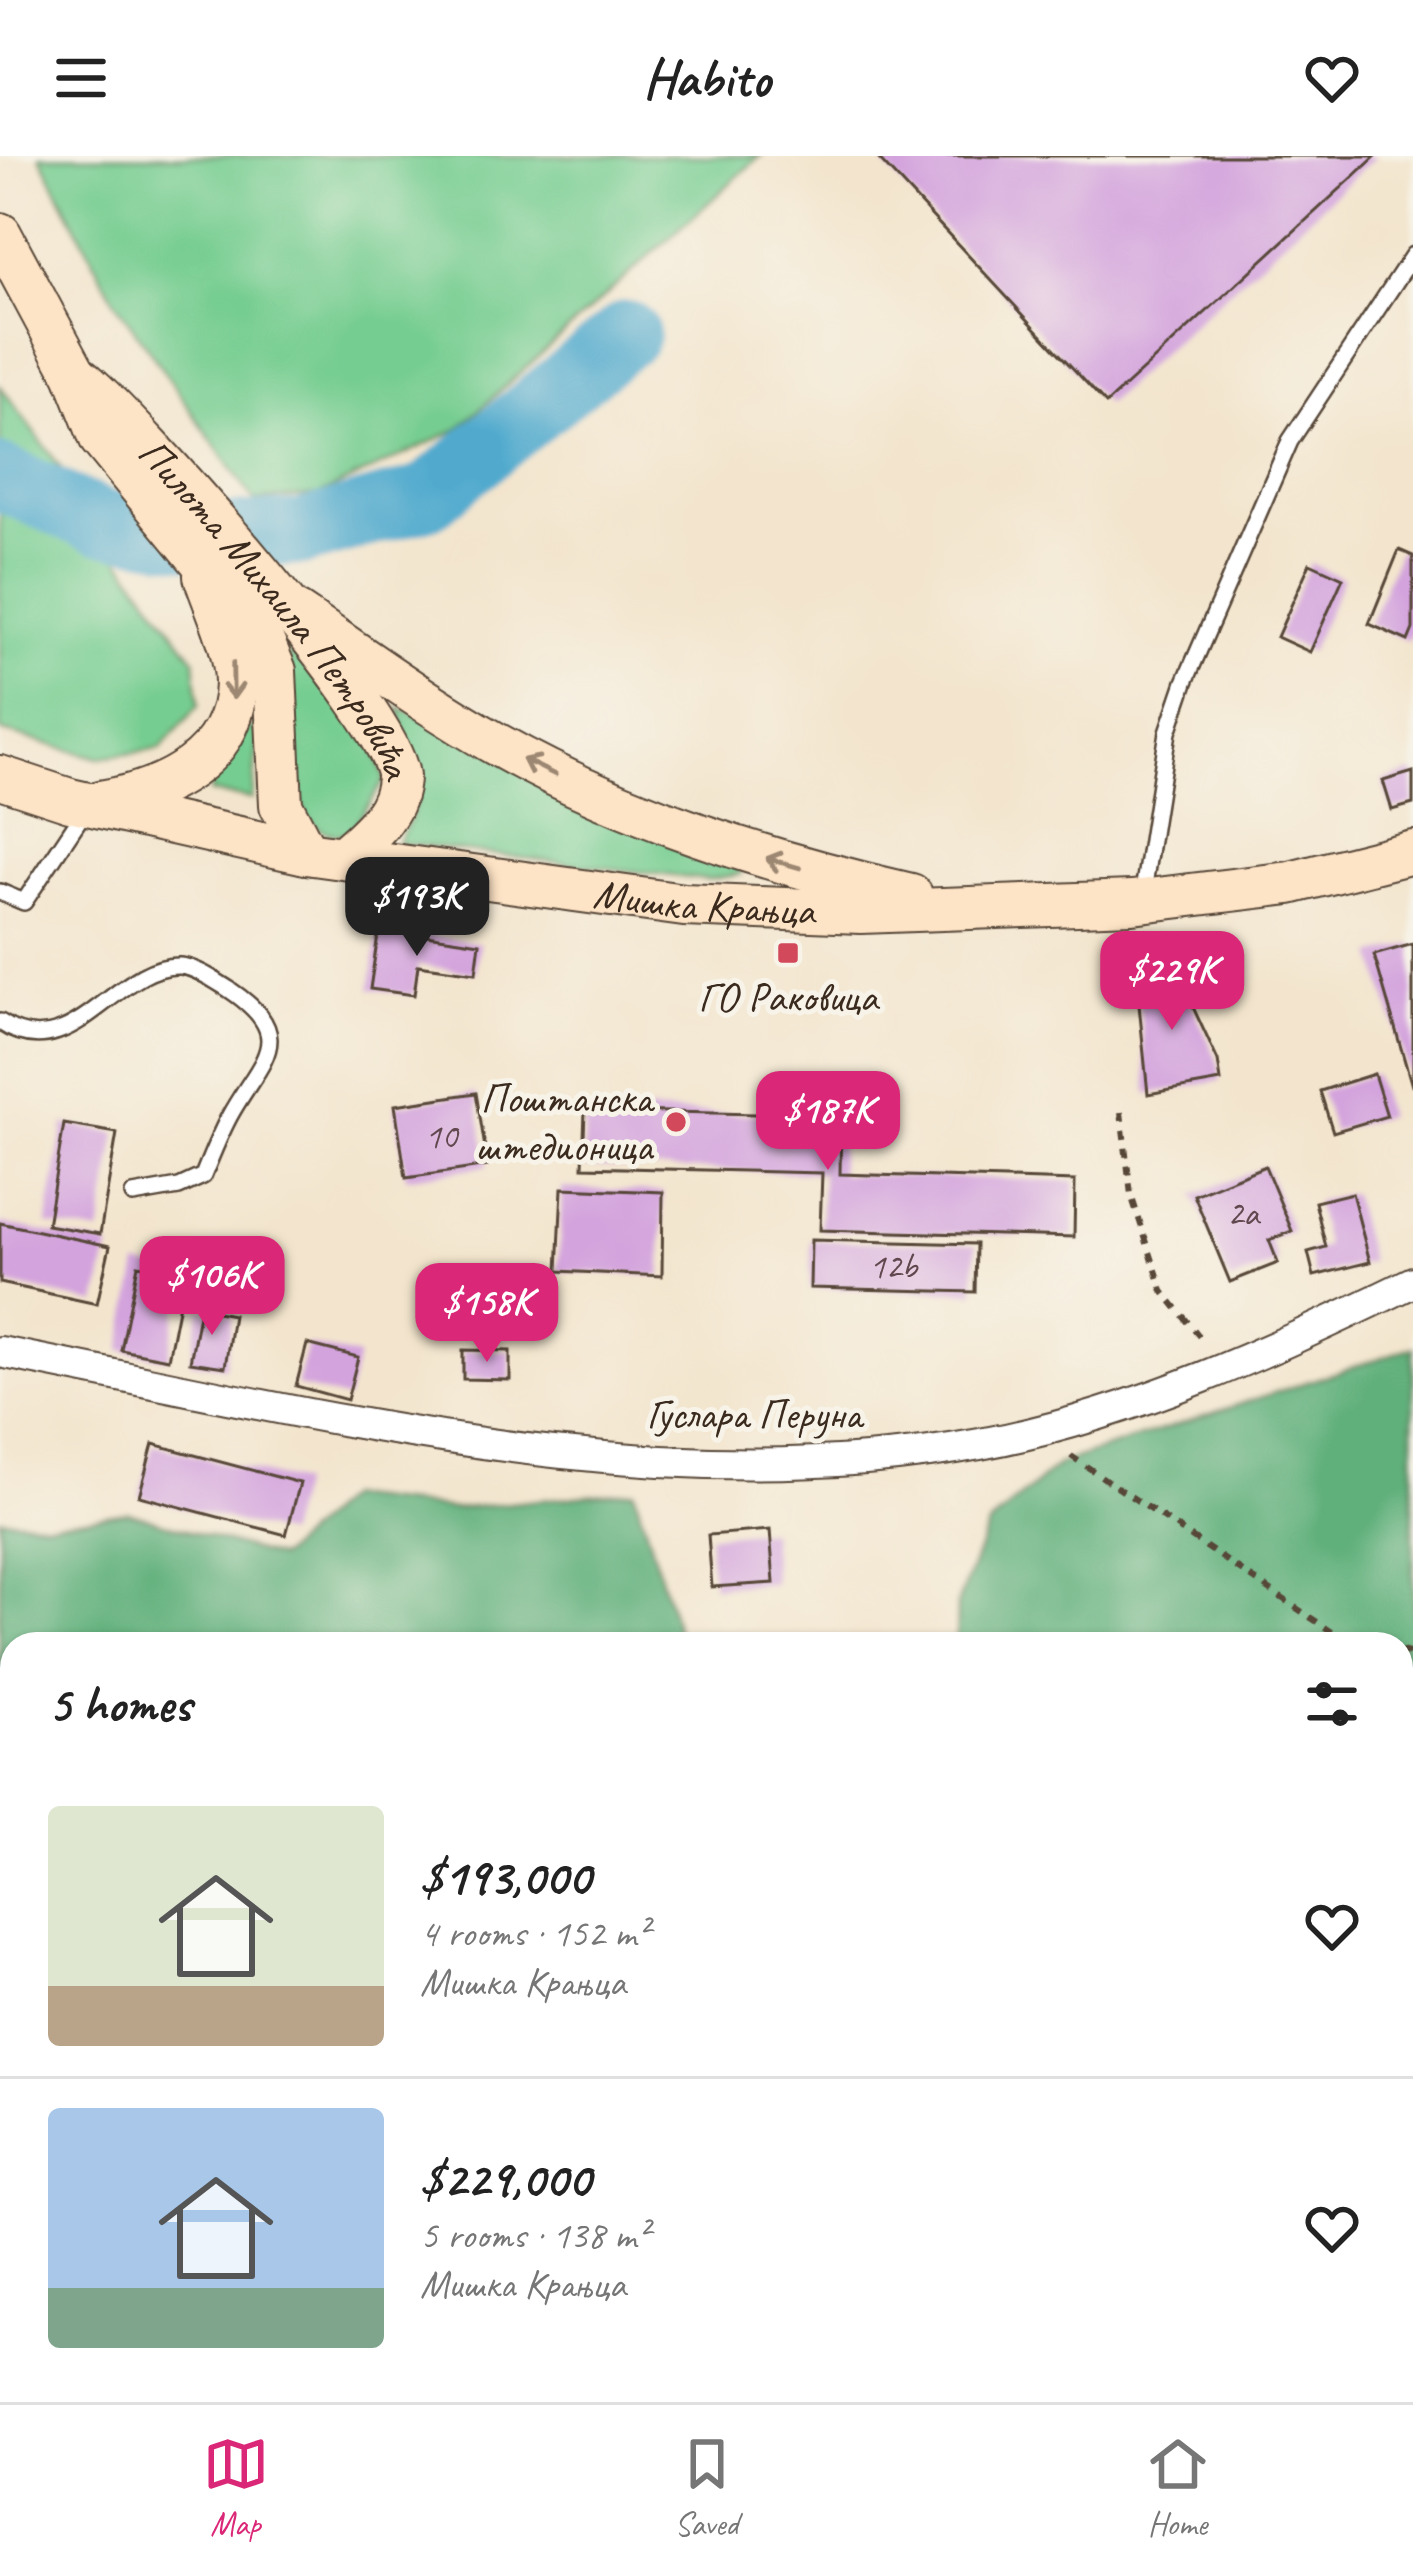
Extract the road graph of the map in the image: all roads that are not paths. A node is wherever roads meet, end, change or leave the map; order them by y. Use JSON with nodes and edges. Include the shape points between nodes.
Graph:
{"nodes":[{"id":1,"x":0,"y":234,"type":"edge"},
{"id":2,"x":1413,"y":255,"type":"edge"},
{"id":3,"x":75,"y":374,"type":"junction"},
{"id":4,"x":202,"y":569,"type":"junction"},
{"id":5,"x":296,"y":613,"type":"junction"},
{"id":6,"x":0,"y":777,"type":"edge"},
{"id":7,"x":90,"y":803,"type":"junction"},
{"id":8,"x":1413,"y":852,"type":"edge"},
{"id":9,"x":325,"y":855,"type":"junction"},
{"id":10,"x":0,"y":892,"type":"edge"},
{"id":11,"x":1142,"y":902,"type":"junction"},
{"id":12,"x":979,"y":908,"type":"junction"},
{"id":13,"x":0,"y":1022,"type":"edge"},
{"id":14,"x":133,"y":1195,"type":"dead end"},
{"id":15,"x":1413,"y":1282,"type":"edge"},
{"id":16,"x":0,"y":1352,"type":"edge"}],
"edges":[{"from":1,"to":3,"type":"main road","name":"Пилота Михаила Петровића"},
{"from":2,"to":11,"type":"lane","via":[[1290,441],[1185,682],[1168,732]]},
{"from":3,"to":4,"type":"main road","name":"Пилота Михаила Петровића","via":[[101,440]]},
{"from":3,"to":5,"type":"main road","name":"Пилота Михаила Петровића","via":[[130,421]]},
{"from":4,"to":7,"type":"main road","one_way":true,"via":[[233,662],[227,720],[202,759],[173,782]]},
{"from":4,"to":9,"type":"main road","name":"Пилота Михаила Петровића","via":[[244,609],[268,650],[278,693],[277,787]]},
{"from":5,"to":9,"type":"main road","name":"Пилота Михаила Петровића","via":[[388,742],[399,775],[382,820]]},
{"from":12,"to":5,"type":"main road","one_way":true,"via":[[822,875],[646,815],[492,742]]},
{"from":6,"to":7,"type":"main road","name":"Мишка Крањца"},
{"from":7,"to":9,"type":"main road","name":"Мишка Крањца"},
{"from":7,"to":10,"type":"lane","via":[[24,902]]},
{"from":8,"to":11,"type":"main road","name":"Мишка Крањца","via":[[1291,884]]},
{"from":9,"to":12,"type":"main road","name":"Мишка Крањца","via":[[684,905]]},
{"from":11,"to":12,"type":"main road","name":"Мишка Крањца"},
{"from":13,"to":14,"type":"lane","via":[[18,1034],[56,1033],[154,973],[181,966],[261,1015],[270,1031],[266,1060],[203,1176]]},
{"from":15,"to":16,"type":"street","name":"Гуслара Перуна","via":[[1114,1408],[948,1449],[793,1464],[453,1438]]}]}
